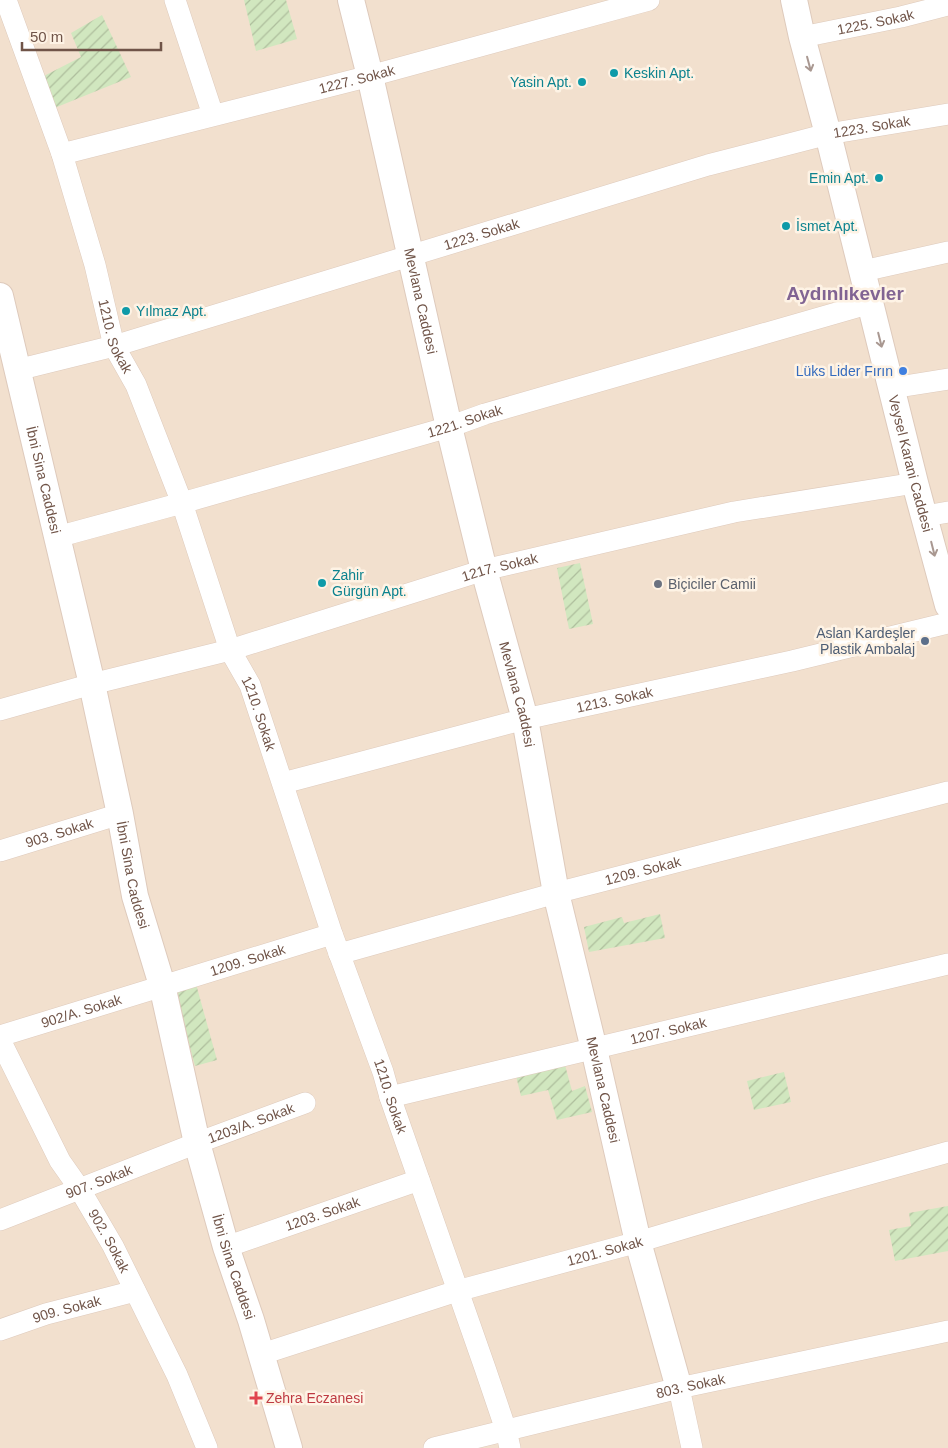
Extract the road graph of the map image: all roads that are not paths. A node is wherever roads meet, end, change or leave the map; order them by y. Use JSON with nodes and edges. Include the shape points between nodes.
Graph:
{"nodes":[{"id":1,"x":6,"y":0,"type":"edge"},
{"id":2,"x":175,"y":0,"type":"edge"},
{"id":3,"x":351,"y":0,"type":"edge"},
{"id":4,"x":649,"y":0,"type":"edge"},
{"id":5,"x":794,"y":0,"type":"edge"},
{"id":6,"x":948,"y":5,"type":"edge"},
{"id":7,"x":802,"y":37,"type":"junction"},
{"id":8,"x":370,"y":76,"type":"junction"},
{"id":9,"x":948,"y":114,"type":"edge"},
{"id":10,"x":213,"y":115,"type":"junction"},
{"id":11,"x":828,"y":134,"type":"junction"},
{"id":12,"x":62,"y":154,"type":"junction"},
{"id":13,"x":948,"y":252,"type":"edge"},
{"id":14,"x":410,"y":256,"type":"junction"},
{"id":15,"x":863,"y":271,"type":"junction"},
{"id":16,"x":0,"y":298,"type":"edge"},
{"id":17,"x":871,"y":303,"type":"junction"},
{"id":18,"x":114,"y":346,"type":"junction"},
{"id":19,"x":18,"y":370,"type":"junction"},
{"id":20,"x":948,"y":379,"type":"edge"},
{"id":21,"x":892,"y":388,"type":"junction"},
{"id":22,"x":449,"y":427,"type":"junction"},
{"id":23,"x":915,"y":483,"type":"junction"},
{"id":24,"x":182,"y":503,"type":"junction"},
{"id":25,"x":936,"y":514,"type":"edge"},
{"id":26,"x":57,"y":537,"type":"junction"},
{"id":27,"x":484,"y":570,"type":"junction"},
{"id":28,"x":948,"y":605,"type":"edge"},
{"id":29,"x":948,"y":624,"type":"edge"},
{"id":30,"x":230,"y":650,"type":"junction"},
{"id":31,"x":92,"y":684,"type":"junction"},
{"id":32,"x":0,"y":710,"type":"edge"},
{"id":33,"x":525,"y":719,"type":"junction"},
{"id":34,"x":283,"y":783,"type":"junction"},
{"id":35,"x":948,"y":792,"type":"edge"},
{"id":36,"x":120,"y":814,"type":"junction"},
{"id":37,"x":0,"y":851,"type":"edge"},
{"id":38,"x":556,"y":892,"type":"junction"},
{"id":39,"x":336,"y":944,"type":"junction"},
{"id":40,"x":948,"y":964,"type":"edge"},
{"id":41,"x":162,"y":986,"type":"junction"},
{"id":42,"x":0,"y":1036,"type":"edge"},
{"id":43,"x":0,"y":1040,"type":"edge"},
{"id":44,"x":594,"y":1048,"type":"junction"},
{"id":45,"x":390,"y":1097,"type":"junction"},
{"id":46,"x":304,"y":1103,"type":"dead end"},
{"id":47,"x":197,"y":1143,"type":"junction"},
{"id":48,"x":948,"y":1152,"type":"edge"},
{"id":49,"x":419,"y":1180,"type":"junction"},
{"id":50,"x":79,"y":1188,"type":"junction"},
{"id":51,"x":0,"y":1220,"type":"edge"},
{"id":52,"x":638,"y":1242,"type":"junction"},
{"id":53,"x":226,"y":1246,"type":"junction"},
{"id":54,"x":135,"y":1291,"type":"junction"},
{"id":55,"x":457,"y":1291,"type":"junction"},
{"id":56,"x":0,"y":1330,"type":"edge"},
{"id":57,"x":948,"y":1331,"type":"edge"},
{"id":58,"x":262,"y":1354,"type":"junction"},
{"id":59,"x":678,"y":1388,"type":"junction"},
{"id":60,"x":508,"y":1439,"type":"edge"},
{"id":61,"x":207,"y":1448,"type":"edge"},
{"id":62,"x":289,"y":1448,"type":"edge"},
{"id":63,"x":434,"y":1448,"type":"edge"},
{"id":64,"x":692,"y":1448,"type":"edge"}],
"edges":[{"from":1,"to":12,"type":"street","name":"1210. Sokak"},
{"from":2,"to":10,"type":"street"},
{"from":3,"to":8,"type":"street","name":"Mevlana Caddesi"},
{"from":4,"to":8,"type":"street","name":"1227. Sokak"},
{"from":5,"to":7,"type":"street","name":"Veysel Karani Caddesi"},
{"from":6,"to":7,"type":"street","name":"1225. Sokak"},
{"from":7,"to":11,"type":"street","name":"Veysel Karani Caddesi","one_way":true},
{"from":8,"to":10,"type":"street","name":"1227. Sokak"},
{"from":8,"to":14,"type":"street","name":"Mevlana Caddesi"},
{"from":9,"to":11,"type":"street","name":"1223. Sokak"},
{"from":10,"to":12,"type":"street","name":"1227. Sokak"},
{"from":11,"to":14,"type":"street","name":"1223. Sokak","via":[[708,165]]},
{"from":11,"to":15,"type":"street","name":"Veysel Karani Caddesi"},
{"from":12,"to":18,"type":"street","name":"1210. Sokak","via":[[95,265]]},
{"from":13,"to":15,"type":"street"},
{"from":14,"to":18,"type":"street","name":"1223. Sokak"},
{"from":14,"to":22,"type":"street","name":"Mevlana Caddesi"},
{"from":15,"to":17,"type":"street","name":"Veysel Karani Caddesi"},
{"from":16,"to":19,"type":"street","name":"İbni Sina Caddesi"},
{"from":17,"to":21,"type":"street","name":"Veysel Karani Caddesi","one_way":true},
{"from":17,"to":22,"type":"street","name":"1221. Sokak"},
{"from":18,"to":19,"type":"street","name":"1223. Sokak"},
{"from":18,"to":24,"type":"street","name":"1210. Sokak","via":[[136,385]]},
{"from":19,"to":26,"type":"street","name":"İbni Sina Caddesi"},
{"from":20,"to":21,"type":"street"},
{"from":21,"to":23,"type":"street","name":"Veysel Karani Caddesi"},
{"from":22,"to":24,"type":"street","name":"1221. Sokak"},
{"from":22,"to":27,"type":"street","name":"Mevlana Caddesi"},
{"from":23,"to":25,"type":"street","name":"Veysel Karani Caddesi"},
{"from":23,"to":27,"type":"street","name":"1217. Sokak","via":[[734,512]]},
{"from":24,"to":26,"type":"street","name":"1221. Sokak"},
{"from":24,"to":30,"type":"street","name":"1210. Sokak"},
{"from":25,"to":28,"type":"street","name":"Veysel Karani Caddesi","one_way":true},
{"from":26,"to":31,"type":"street","name":"İbni Sina Caddesi"},
{"from":27,"to":30,"type":"street","name":"1217. Sokak"},
{"from":27,"to":33,"type":"street","name":"Mevlana Caddesi"},
{"from":29,"to":33,"type":"street","name":"1213. Sokak"},
{"from":30,"to":31,"type":"street","name":"1217. Sokak"},
{"from":30,"to":34,"type":"street","name":"1210. Sokak","via":[[250,685]]},
{"from":31,"to":32,"type":"street","name":"1217. Sokak"},
{"from":31,"to":36,"type":"street","name":"İbni Sina Caddesi"},
{"from":33,"to":34,"type":"street","name":"1213. Sokak"},
{"from":33,"to":38,"type":"street","name":"Mevlana Caddesi"},
{"from":34,"to":39,"type":"street","name":"1210. Sokak"},
{"from":35,"to":38,"type":"street","name":"1209. Sokak"},
{"from":36,"to":37,"type":"street","name":"903. Sokak"},
{"from":36,"to":41,"type":"street","name":"İbni Sina Caddesi","via":[[135,896]]},
{"from":38,"to":39,"type":"street","name":"1209. Sokak"},
{"from":38,"to":44,"type":"street","name":"Mevlana Caddesi"},
{"from":39,"to":41,"type":"street","name":"1209. Sokak"},
{"from":39,"to":45,"type":"street","name":"1210. Sokak"},
{"from":40,"to":44,"type":"street","name":"1207. Sokak"},
{"from":41,"to":42,"type":"street","name":"902/A. Sokak"},
{"from":41,"to":47,"type":"street","name":"İbni Sina Caddesi"},
{"from":43,"to":50,"type":"street","name":"902. Sokak","via":[[60,1161]]},
{"from":44,"to":45,"type":"street","name":"1207. Sokak"},
{"from":44,"to":52,"type":"street","name":"Mevlana Caddesi"},
{"from":45,"to":49,"type":"street","name":"1210. Sokak"},
{"from":46,"to":47,"type":"street","name":"1203/A. Sokak"},
{"from":47,"to":50,"type":"street","name":"907. Sokak"},
{"from":47,"to":53,"type":"street","name":"İbni Sina Caddesi"},
{"from":48,"to":52,"type":"street","name":"1201. Sokak"},
{"from":49,"to":53,"type":"street","name":"1203. Sokak"},
{"from":49,"to":55,"type":"street","name":"1210. Sokak"},
{"from":50,"to":51,"type":"street","name":"907. Sokak"},
{"from":50,"to":54,"type":"street","name":"902. Sokak"},
{"from":52,"to":55,"type":"street","name":"1201. Sokak"},
{"from":52,"to":59,"type":"street","name":"Mevlana Caddesi"},
{"from":53,"to":58,"type":"street","name":"İbni Sina Caddesi"},
{"from":54,"to":56,"type":"street","name":"909. Sokak","via":[[46,1314]]},
{"from":54,"to":61,"type":"street","name":"902. Sokak","via":[[177,1375]]},
{"from":55,"to":58,"type":"street","name":"1201. Sokak"},
{"from":55,"to":60,"type":"street","name":"1210. Sokak"},
{"from":57,"to":59,"type":"street","name":"803. Sokak"},
{"from":58,"to":62,"type":"street","name":"İbni Sina Caddesi"},
{"from":59,"to":60,"type":"street","name":"803. Sokak"},
{"from":59,"to":64,"type":"street"},
{"from":60,"to":63,"type":"street","name":"803. Sokak"}]}
